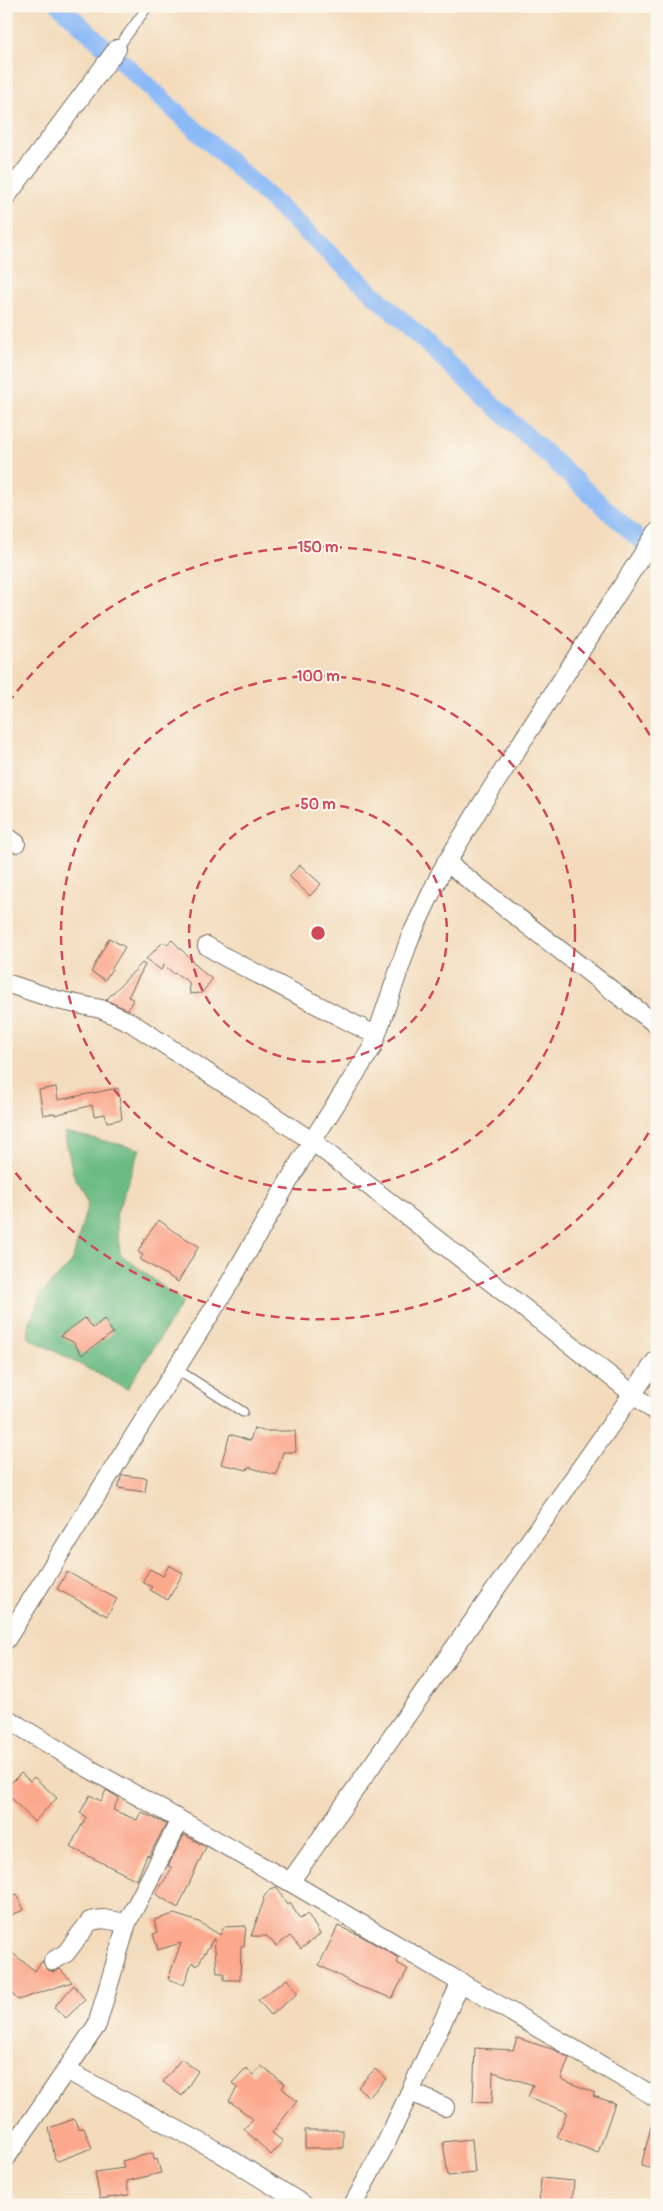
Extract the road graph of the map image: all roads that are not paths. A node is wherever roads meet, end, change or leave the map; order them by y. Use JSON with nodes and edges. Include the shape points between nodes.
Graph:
{"nodes":[{"id":1,"x":148,"y":6,"type":"edge"},
{"id":2,"x":113,"y":54,"type":"joint"},
{"id":3,"x":6,"y":197,"type":"edge"},
{"id":4,"x":650,"y":543,"type":"edge"},
{"id":5,"x":446,"y":862,"type":"junction"},
{"id":6,"x":207,"y":946,"type":"dead end"},
{"id":7,"x":10,"y":983,"type":"edge"},
{"id":8,"x":657,"y":1025,"type":"edge"},
{"id":9,"x":375,"y":1035,"type":"junction"},
{"id":10,"x":312,"y":1141,"type":"junction"},
{"id":11,"x":657,"y":1359,"type":"edge"},
{"id":12,"x":176,"y":1369,"type":"junction"},
{"id":13,"x":632,"y":1394,"type":"junction"},
{"id":14,"x":243,"y":1412,"type":"dead end"},
{"id":15,"x":657,"y":1413,"type":"edge"},
{"id":16,"x":6,"y":1640,"type":"edge"},
{"id":17,"x":6,"y":1718,"type":"edge"},
{"id":18,"x":180,"y":1820,"type":"junction"},
{"id":19,"x":290,"y":1882,"type":"junction"},
{"id":20,"x":127,"y":1923,"type":"junction"},
{"id":21,"x":53,"y":1961,"type":"dead end"},
{"id":22,"x":461,"y":1982,"type":"junction"},
{"id":23,"x":66,"y":2070,"type":"junction"},
{"id":24,"x":408,"y":2094,"type":"junction"},
{"id":25,"x":657,"y":2098,"type":"edge"},
{"id":26,"x":445,"y":2108,"type":"dead end"},
{"id":27,"x":6,"y":2158,"type":"edge"},
{"id":28,"x":304,"y":2205,"type":"edge"},
{"id":29,"x":353,"y":2205,"type":"edge"}],
"edges":[{"from":1,"to":2,"type":"lane"},
{"from":2,"to":3,"type":"street"},
{"from":4,"to":5,"type":"street"},
{"from":5,"to":8,"type":"street"},
{"from":5,"to":9,"type":"street","via":[[410,938]]},
{"from":6,"to":9,"type":"street"},
{"from":7,"to":10,"type":"street","via":[[57,1000],[101,1009],[130,1022]]},
{"from":9,"to":10,"type":"street","via":[[372,1048]]},
{"from":10,"to":12,"type":"street"},
{"from":10,"to":13,"type":"street"},
{"from":11,"to":13,"type":"street"},
{"from":12,"to":14,"type":"lane"},
{"from":12,"to":16,"type":"street"},
{"from":13,"to":15,"type":"street"},
{"from":13,"to":19,"type":"street"},
{"from":17,"to":18,"type":"street"},
{"from":18,"to":19,"type":"street"},
{"from":18,"to":20,"type":"street"},
{"from":19,"to":22,"type":"street"},
{"from":20,"to":21,"type":"street","via":[[103,1919],[90,1921],[66,1953]]},
{"from":20,"to":23,"type":"street","via":[[97,2025]]},
{"from":22,"to":24,"type":"street"},
{"from":22,"to":25,"type":"street"},
{"from":23,"to":27,"type":"street"},
{"from":23,"to":28,"type":"street","via":[[219,2152]]},
{"from":24,"to":26,"type":"street"},
{"from":24,"to":29,"type":"street"}]}
